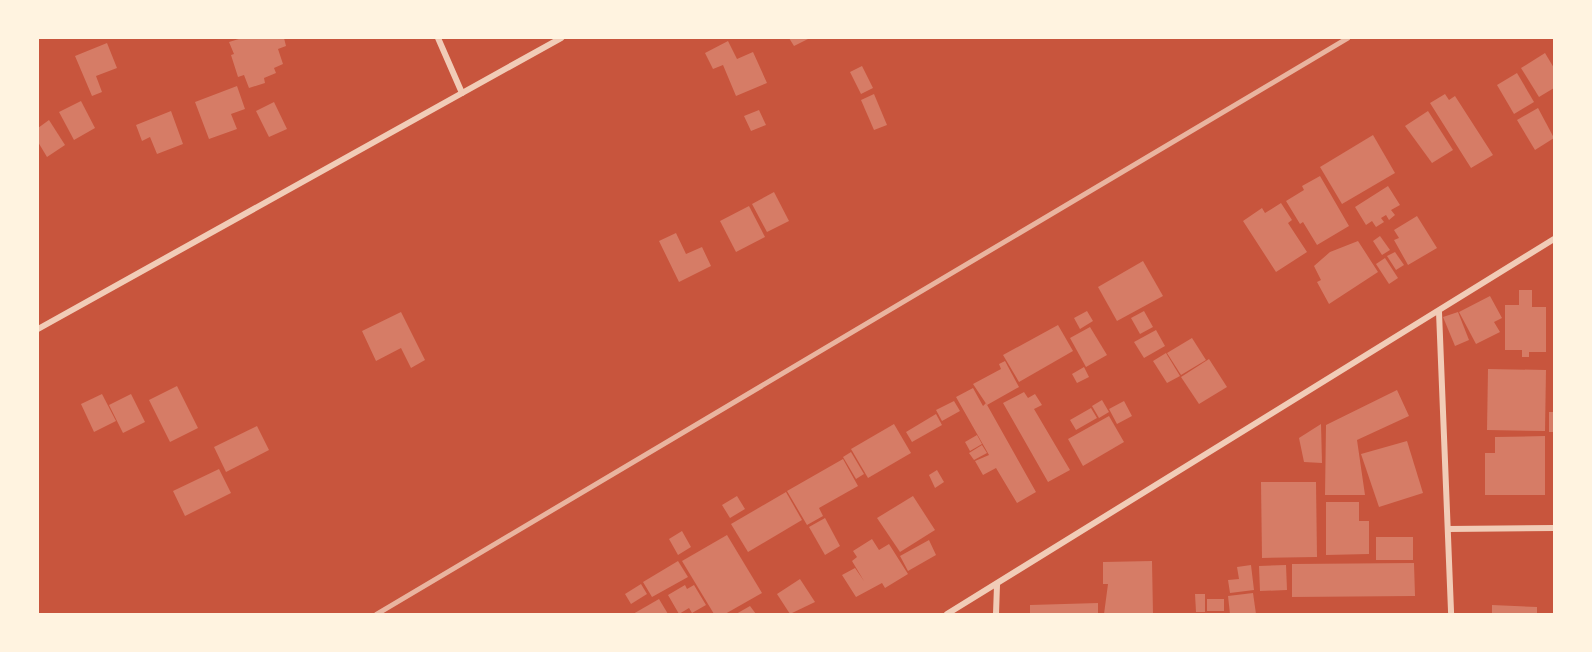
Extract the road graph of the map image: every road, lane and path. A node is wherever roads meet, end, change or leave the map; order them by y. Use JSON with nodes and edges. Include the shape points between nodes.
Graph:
{"nodes":[{"id":1,"x":438,"y":38,"type":"edge"},
{"id":2,"x":561,"y":38,"type":"edge"},
{"id":3,"x":462,"y":93,"type":"junction"},
{"id":4,"x":1554,"y":238,"type":"edge"},
{"id":5,"x":1439,"y":312,"type":"junction"},
{"id":6,"x":38,"y":329,"type":"edge"},
{"id":7,"x":1554,"y":528,"type":"edge"},
{"id":8,"x":1448,"y":529,"type":"junction"},
{"id":9,"x":997,"y":585,"type":"junction"},
{"id":10,"x":947,"y":615,"type":"edge"},
{"id":11,"x":996,"y":615,"type":"edge"},
{"id":12,"x":1452,"y":615,"type":"edge"}],
"edges":[{"from":1,"to":3,"type":"street"},
{"from":2,"to":3,"type":"street"},
{"from":3,"to":6,"type":"street"},
{"from":4,"to":5,"type":"street"},
{"from":5,"to":8,"type":"street"},
{"from":5,"to":9,"type":"street"},
{"from":7,"to":8,"type":"street"},
{"from":8,"to":12,"type":"street"},
{"from":9,"to":10,"type":"street"},
{"from":9,"to":11,"type":"street"}]}
